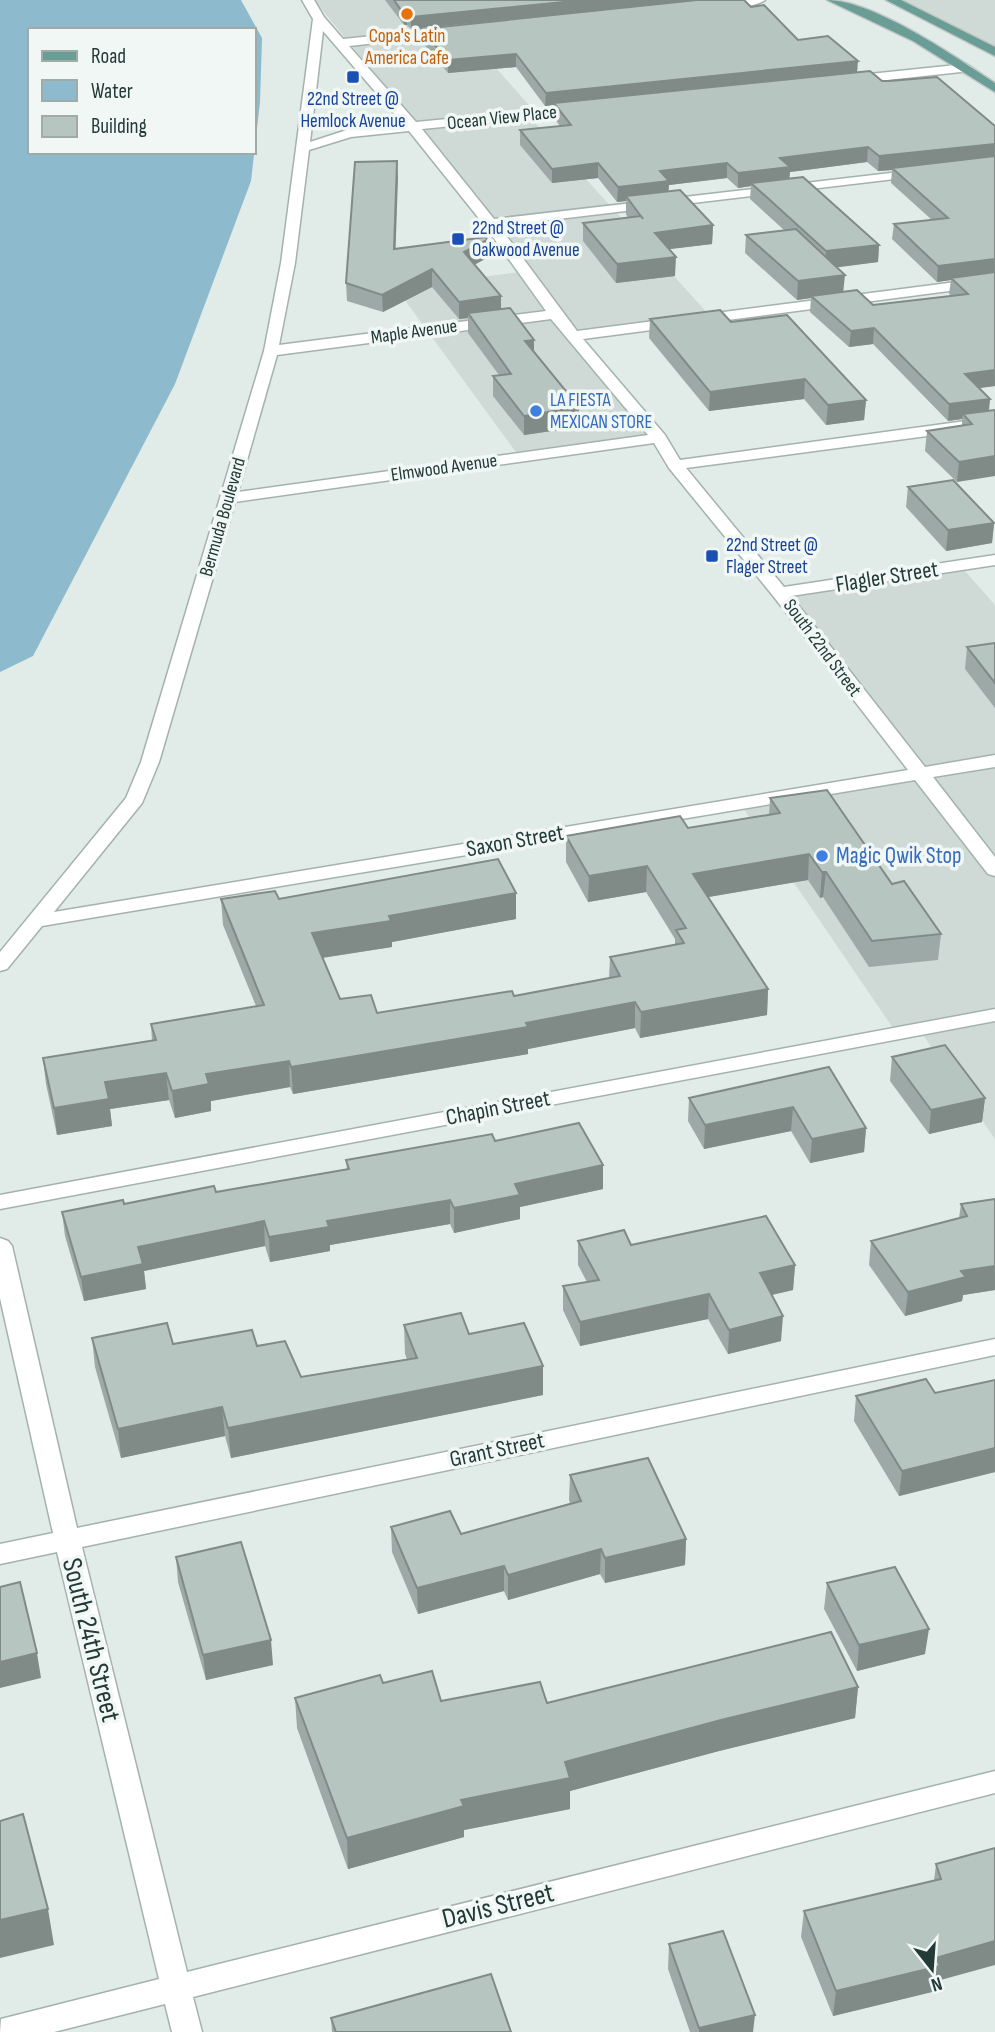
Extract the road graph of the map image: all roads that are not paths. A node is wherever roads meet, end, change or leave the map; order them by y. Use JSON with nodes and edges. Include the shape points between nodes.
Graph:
{"nodes":[{"id":1,"x":308,"y":0,"type":"edge"},
{"id":2,"x":759,"y":0,"type":"edge"},
{"id":3,"x":833,"y":0,"type":"edge"},
{"id":4,"x":892,"y":0,"type":"edge"},
{"id":5,"x":704,"y":6,"type":"edge"},
{"id":6,"x":319,"y":19,"type":"junction"},
{"id":7,"x":459,"y":30,"type":"edge"},
{"id":8,"x":340,"y":43,"type":"junction"},
{"id":9,"x":995,"y":52,"type":"edge"},
{"id":10,"x":966,"y":68,"type":"junction"},
{"id":11,"x":840,"y":82,"type":"edge"},
{"id":12,"x":995,"y":88,"type":"edge"},
{"id":13,"x":592,"y":108,"type":"edge"},
{"id":14,"x":413,"y":127,"type":"junction"},
{"id":15,"x":303,"y":148,"type":"junction"},
{"id":16,"x":940,"y":170,"type":"edge"},
{"id":17,"x":490,"y":223,"type":"junction"},
{"id":18,"x":995,"y":281,"type":"edge"},
{"id":19,"x":556,"y":314,"type":"junction"},
{"id":20,"x":573,"y":336,"type":"junction"},
{"id":21,"x":271,"y":351,"type":"junction"},
{"id":22,"x":995,"y":422,"type":"edge"},
{"id":23,"x":659,"y":439,"type":"junction"},
{"id":24,"x":675,"y":465,"type":"junction"},
{"id":25,"x":229,"y":498,"type":"junction"},
{"id":26,"x":995,"y":561,"type":"edge"},
{"id":27,"x":780,"y":593,"type":"junction"},
{"id":28,"x":995,"y":761,"type":"edge"},
{"id":29,"x":917,"y":773,"type":"junction"},
{"id":30,"x":995,"y":870,"type":"edge"},
{"id":31,"x":36,"y":922,"type":"junction"},
{"id":32,"x":0,"y":965,"type":"edge"},
{"id":33,"x":995,"y":1015,"type":"edge"},
{"id":34,"x":0,"y":1202,"type":"edge"},
{"id":35,"x":0,"y":1246,"type":"edge"},
{"id":36,"x":995,"y":1347,"type":"edge"},
{"id":37,"x":67,"y":1540,"type":"junction"},
{"id":38,"x":0,"y":1554,"type":"edge"},
{"id":39,"x":995,"y":1782,"type":"edge"},
{"id":40,"x":176,"y":1987,"type":"junction"},
{"id":41,"x":1,"y":2032,"type":"edge"},
{"id":42,"x":187,"y":2032,"type":"edge"}],
"edges":[{"from":1,"to":6,"type":"street","name":"South 22nd Street"},
{"from":2,"to":5,"type":"street"},
{"from":3,"to":10,"type":"main road","via":[[917,38]]},
{"from":4,"to":9,"type":"main road"},
{"from":6,"to":8,"type":"street","name":"South 22nd Street"},
{"from":6,"to":15,"type":"street","name":"Bermuda Boulevard"},
{"from":7,"to":8,"type":"street"},
{"from":8,"to":14,"type":"street","name":"South 22nd Street"},
{"from":10,"to":11,"type":"street"},
{"from":10,"to":12,"type":"main road"},
{"from":13,"to":14,"type":"street","name":"Ocean View Place"},
{"from":14,"to":15,"type":"street","name":"Ocean View Place","via":[[350,133]]},
{"from":14,"to":17,"type":"street","name":"South 22nd Street"},
{"from":15,"to":21,"type":"street","name":"Bermuda Boulevard"},
{"from":16,"to":17,"type":"street"},
{"from":17,"to":19,"type":"street","name":"South 22nd Street"},
{"from":18,"to":20,"type":"street"},
{"from":19,"to":20,"type":"street","name":"South 22nd Street"},
{"from":19,"to":21,"type":"street","name":"Maple Avenue"},
{"from":20,"to":23,"type":"street","name":"South 22nd Street"},
{"from":21,"to":25,"type":"street","name":"Bermuda Boulevard"},
{"from":22,"to":24,"type":"street"},
{"from":23,"to":24,"type":"street","name":"South 22nd Street"},
{"from":23,"to":25,"type":"street","name":"Elmwood Avenue"},
{"from":24,"to":27,"type":"street","name":"South 22nd Street"},
{"from":25,"to":31,"type":"street","name":"Bermuda Boulevard","via":[[135,799]]},
{"from":26,"to":27,"type":"street","name":"Flagler Street"},
{"from":27,"to":29,"type":"street","name":"South 22nd Street"},
{"from":28,"to":29,"type":"street","name":"Saxon Street"},
{"from":29,"to":30,"type":"street","name":"South 22nd Street"},
{"from":29,"to":31,"type":"street","name":"Saxon Street"},
{"from":31,"to":32,"type":"street","name":"Bermuda Boulevard"},
{"from":33,"to":34,"type":"street","name":"Chapin Street"},
{"from":35,"to":37,"type":"street","name":"South 24th Street"},
{"from":36,"to":37,"type":"street","name":"Grant Street"},
{"from":37,"to":38,"type":"street","name":"Grant Street"},
{"from":37,"to":40,"type":"street","name":"South 24th Street"},
{"from":39,"to":40,"type":"street","name":"Davis Street"},
{"from":40,"to":41,"type":"street","name":"Davis Street"},
{"from":40,"to":42,"type":"street","name":"South 24th Street"}]}
